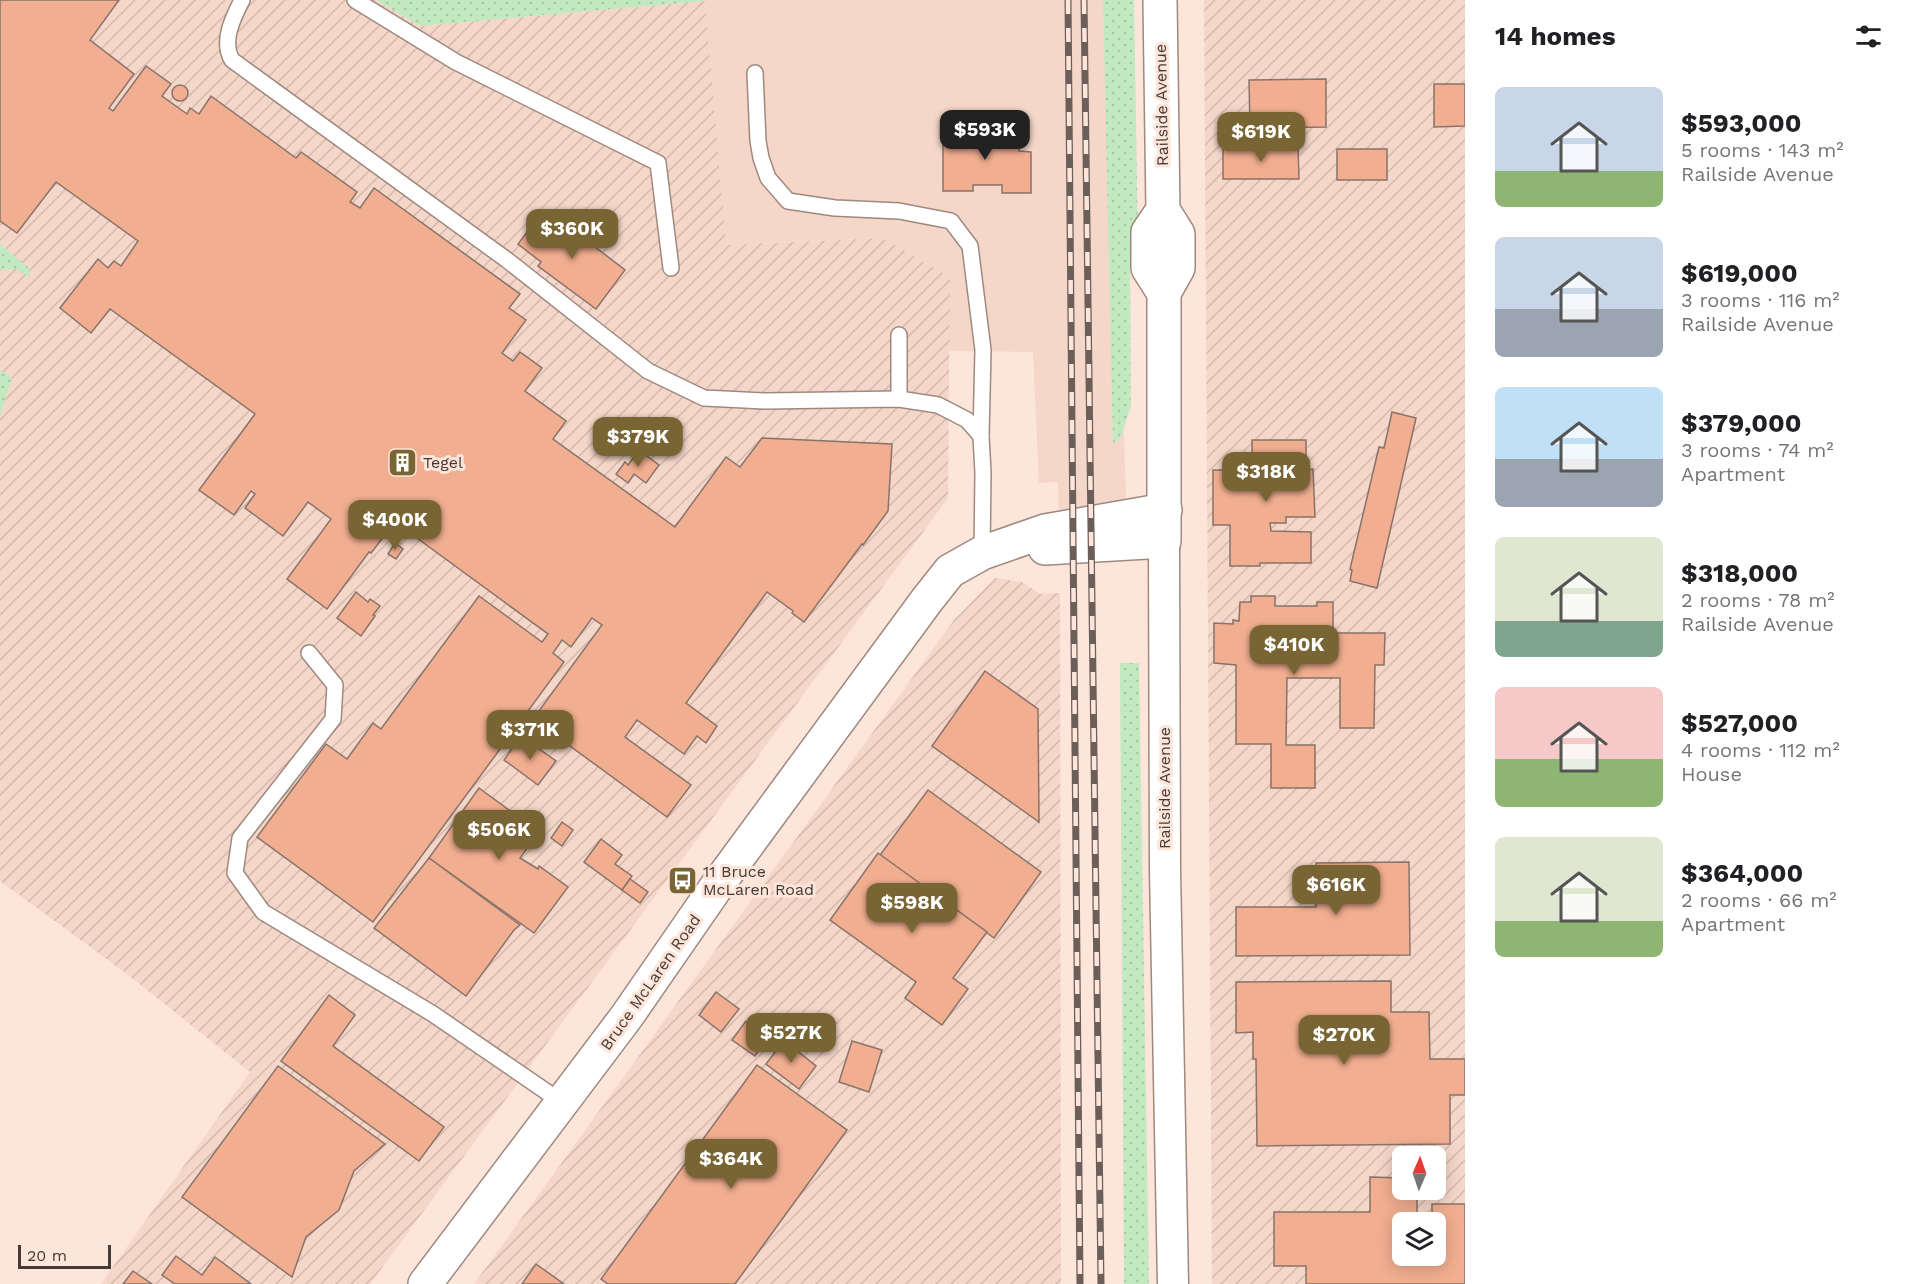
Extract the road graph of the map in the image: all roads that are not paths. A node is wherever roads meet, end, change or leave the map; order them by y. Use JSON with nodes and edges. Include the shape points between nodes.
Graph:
{"nodes":[{"id":1,"x":242,"y":0,"type":"edge"},
{"id":2,"x":354,"y":0,"type":"edge"},
{"id":3,"x":1160,"y":0,"type":"edge"},
{"id":4,"x":755,"y":73,"type":"dead end"},
{"id":5,"x":670,"y":268,"type":"dead end"},
{"id":6,"x":899,"y":335,"type":"dead end"},
{"id":7,"x":898,"y":399,"type":"junction"},
{"id":8,"x":981,"y":436,"type":"junction"},
{"id":9,"x":1165,"y":525,"type":"junction"},
{"id":10,"x":987,"y":551,"type":"junction"},
{"id":11,"x":309,"y":653,"type":"dead end"},
{"id":12,"x":562,"y":1103,"type":"junction"},
{"id":13,"x":425,"y":1284,"type":"edge"},
{"id":14,"x":1173,"y":1284,"type":"edge"}],
"edges":[{"from":1,"to":7,"type":"lane","via":[[231,20],[226,49],[232,60],[507,260],[648,371],[704,398],[765,402]]},
{"from":2,"to":5,"type":"lane","via":[[456,62],[658,163]]},
{"from":3,"to":9,"type":"main road","name":"Railside Avenue","via":[[1163,210],[1178,234],[1178,268],[1164,292]]},
{"from":4,"to":8,"type":"lane","via":[[761,158],[768,178],[788,201],[899,211],[951,221],[970,246],[983,351]]},
{"from":6,"to":7,"type":"lane"},
{"from":7,"to":8,"type":"lane","via":[[938,405],[967,420]]},
{"from":8,"to":10,"type":"lane"},
{"from":9,"to":10,"type":"main road","name":"Bruce McLaren Road","via":[[1045,531]]},
{"from":9,"to":14,"type":"street","name":"Railside Avenue","via":[[1164,859]]},
{"from":10,"to":12,"type":"main road","name":"Bruce McLaren Road","via":[[950,572],[927,600]]},
{"from":11,"to":12,"type":"lane","via":[[335,685],[333,719],[240,838],[235,873],[263,912],[433,1014]]},
{"from":12,"to":13,"type":"main road","name":"Bruce McLaren Road"}]}
